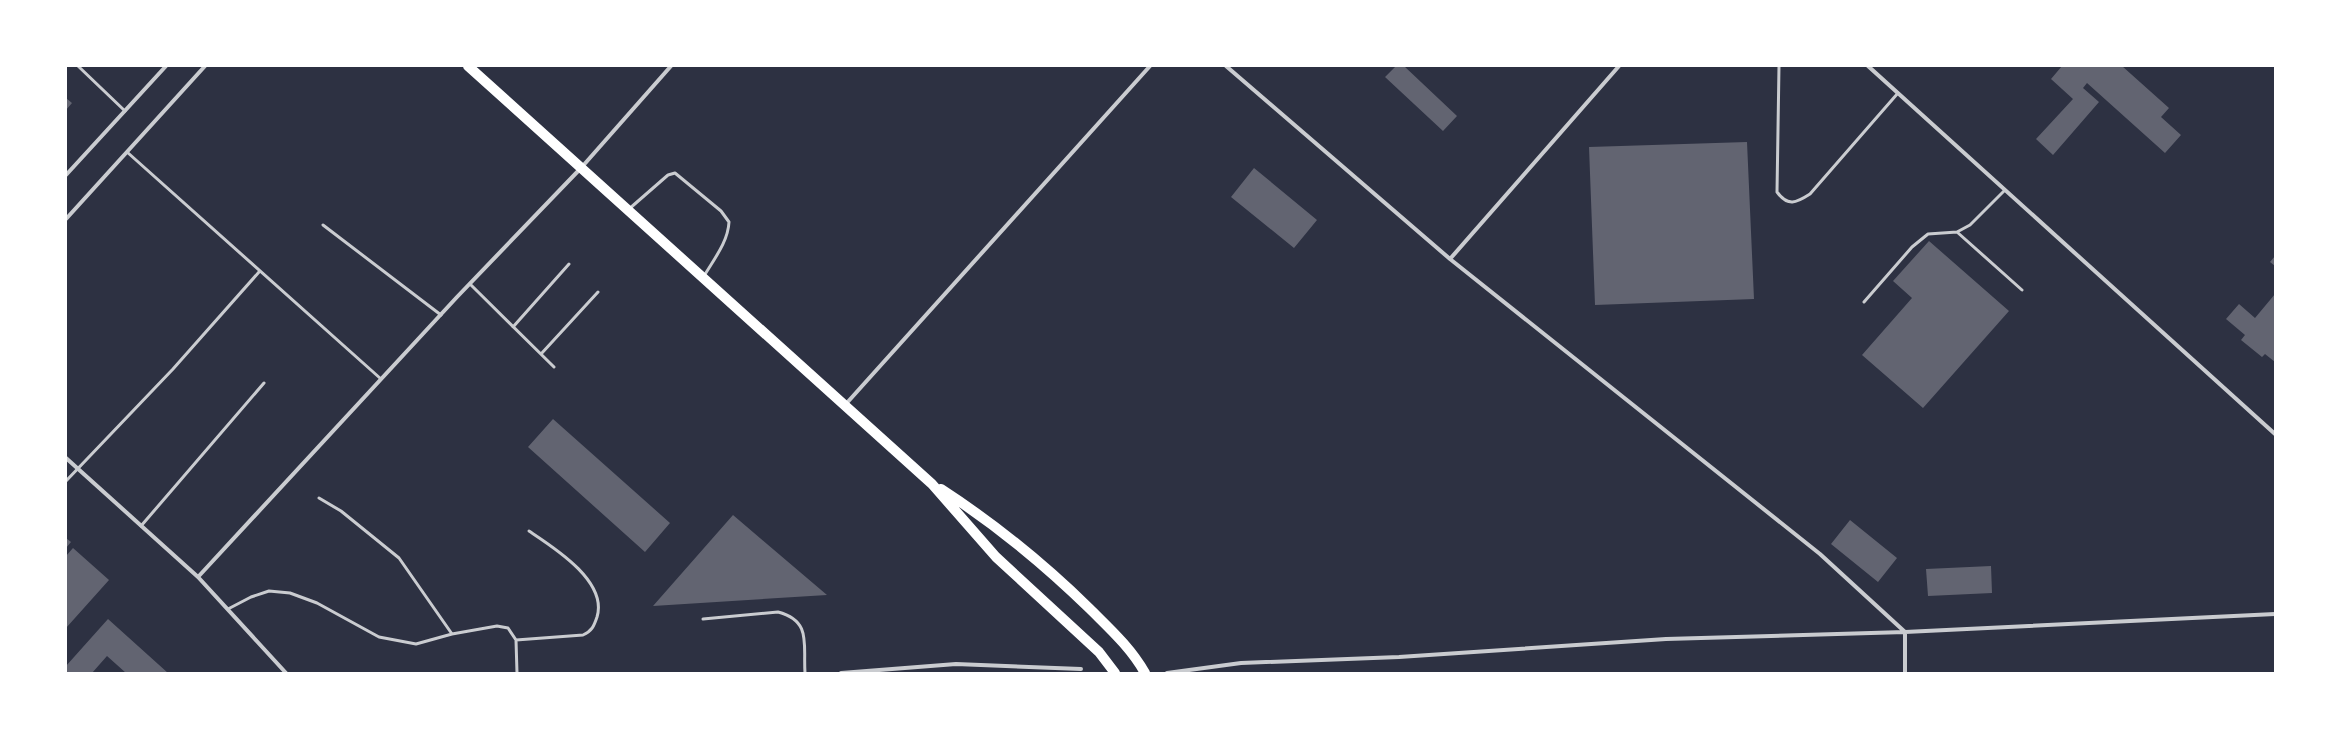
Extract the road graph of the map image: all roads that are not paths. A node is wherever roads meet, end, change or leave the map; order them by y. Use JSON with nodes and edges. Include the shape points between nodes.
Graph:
{"nodes":[{"id":1,"x":78,"y":66,"type":"edge"},
{"id":2,"x":166,"y":66,"type":"edge"},
{"id":3,"x":205,"y":66,"type":"edge"},
{"id":4,"x":468,"y":66,"type":"edge"},
{"id":5,"x":671,"y":66,"type":"edge"},
{"id":6,"x":1150,"y":66,"type":"edge"},
{"id":7,"x":1226,"y":66,"type":"edge"},
{"id":8,"x":1619,"y":66,"type":"edge"},
{"id":9,"x":1779,"y":66,"type":"edge"},
{"id":10,"x":1868,"y":66,"type":"edge"},
{"id":11,"x":1898,"y":93,"type":"junction"},
{"id":12,"x":125,"y":111,"type":"junction"},
{"id":13,"x":127,"y":152,"type":"junction"},
{"id":14,"x":581,"y":168,"type":"junction"},
{"id":15,"x":66,"y":175,"type":"edge"},
{"id":16,"x":2005,"y":190,"type":"junction"},
{"id":17,"x":628,"y":210,"type":"junction"},
{"id":18,"x":66,"y":219,"type":"edge"},
{"id":19,"x":323,"y":225,"type":"dead end"},
{"id":20,"x":1957,"y":232,"type":"junction"},
{"id":21,"x":1450,"y":259,"type":"junction"},
{"id":22,"x":569,"y":264,"type":"dead end"},
{"id":23,"x":259,"y":272,"type":"junction"},
{"id":24,"x":703,"y":277,"type":"junction"},
{"id":25,"x":470,"y":284,"type":"junction"},
{"id":26,"x":2022,"y":290,"type":"dead end"},
{"id":27,"x":598,"y":292,"type":"dead end"},
{"id":28,"x":1864,"y":302,"type":"dead end"},
{"id":29,"x":441,"y":315,"type":"junction"},
{"id":30,"x":514,"y":327,"type":"junction"},
{"id":31,"x":541,"y":354,"type":"junction"},
{"id":32,"x":554,"y":368,"type":"dead end"},
{"id":33,"x":381,"y":379,"type":"junction"},
{"id":34,"x":264,"y":383,"type":"dead end"},
{"id":35,"x":844,"y":405,"type":"junction"},
{"id":36,"x":2275,"y":434,"type":"edge"},
{"id":37,"x":66,"y":458,"type":"edge"},
{"id":38,"x":78,"y":469,"type":"junction"},
{"id":39,"x":66,"y":481,"type":"edge"},
{"id":40,"x":932,"y":484,"type":"junction"},
{"id":41,"x":319,"y":498,"type":"dead end"},
{"id":42,"x":141,"y":526,"type":"junction"},
{"id":43,"x":529,"y":530,"type":"dead end"},
{"id":44,"x":198,"y":577,"type":"junction"},
{"id":45,"x":228,"y":609,"type":"junction"},
{"id":46,"x":2275,"y":614,"type":"edge"},
{"id":47,"x":703,"y":618,"type":"dead end"},
{"id":48,"x":1905,"y":632,"type":"junction"},
{"id":49,"x":452,"y":634,"type":"junction"},
{"id":50,"x":516,"y":640,"type":"junction"},
{"id":51,"x":1081,"y":669,"type":"dead end"},
{"id":52,"x":1184,"y":672,"type":"edge"},
{"id":53,"x":286,"y":673,"type":"edge"},
{"id":54,"x":517,"y":673,"type":"edge"},
{"id":55,"x":805,"y":673,"type":"edge"},
{"id":56,"x":841,"y":673,"type":"edge"},
{"id":57,"x":1115,"y":673,"type":"edge"},
{"id":58,"x":1145,"y":673,"type":"edge"},
{"id":59,"x":1168,"y":673,"type":"edge"},
{"id":60,"x":1905,"y":673,"type":"edge"}],
"edges":[{"from":1,"to":12,"type":"lane"},
{"from":2,"to":12,"type":"street"},
{"from":3,"to":13,"type":"street"},
{"from":4,"to":14,"type":"main road"},
{"from":5,"to":14,"type":"street"},
{"from":6,"to":35,"type":"street"},
{"from":7,"to":21,"type":"street"},
{"from":8,"to":21,"type":"street"},
{"from":9,"to":11,"type":"lane","via":[[1777,192],[1783,200],[1789,202],[1801,200],[1810,194]]},
{"from":10,"to":11,"type":"street"},
{"from":11,"to":16,"type":"street"},
{"from":12,"to":15,"type":"street"},
{"from":13,"to":18,"type":"street"},
{"from":13,"to":23,"type":"lane"},
{"from":14,"to":17,"type":"main road"},
{"from":14,"to":25,"type":"street"},
{"from":16,"to":20,"type":"lane","via":[[1970,225]]},
{"from":16,"to":36,"type":"street"},
{"from":17,"to":24,"type":"main road"},
{"from":17,"to":24,"type":"lane","via":[[668,175],[675,173],[721,211],[729,222],[728,231],[725,241]]},
{"from":19,"to":29,"type":"lane"},
{"from":20,"to":26,"type":"lane"},
{"from":20,"to":28,"type":"lane","via":[[1928,234],[1912,247]]},
{"from":21,"to":48,"type":"street","via":[[1814,549]]},
{"from":22,"to":30,"type":"lane"},
{"from":23,"to":33,"type":"lane"},
{"from":23,"to":38,"type":"lane","via":[[173,369]]},
{"from":24,"to":35,"type":"main road"},
{"from":25,"to":29,"type":"street"},
{"from":25,"to":30,"type":"lane"},
{"from":27,"to":31,"type":"lane"},
{"from":29,"to":33,"type":"street"},
{"from":30,"to":31,"type":"lane"},
{"from":31,"to":32,"type":"lane"},
{"from":33,"to":44,"type":"street"},
{"from":34,"to":42,"type":"lane"},
{"from":35,"to":40,"type":"main road"},
{"from":37,"to":38,"type":"street"},
{"from":38,"to":39,"type":"lane"},
{"from":38,"to":42,"type":"street"},
{"from":40,"to":57,"type":"main road","via":[[996,557],[1099,652]]},
{"from":40,"to":58,"type":"main road","via":[[979,514],[1050,571],[1118,637]]},
{"from":41,"to":49,"type":"lane","via":[[341,511],[399,558]]},
{"from":42,"to":44,"type":"street"},
{"from":43,"to":50,"type":"lane","via":[[580,570],[594,590],[599,609],[594,626],[583,635]]},
{"from":44,"to":45,"type":"street"},
{"from":45,"to":49,"type":"lane","via":[[269,591],[290,593],[317,603],[379,637],[416,644]]},
{"from":45,"to":53,"type":"street"},
{"from":46,"to":48,"type":"street"},
{"from":47,"to":55,"type":"lane","via":[[778,612],[790,615],[802,627]]},
{"from":48,"to":52,"type":"street","via":[[1666,639],[1399,657],[1241,663]]},
{"from":48,"to":60,"type":"street"},
{"from":49,"to":50,"type":"lane","via":[[497,626],[508,628]]},
{"from":50,"to":54,"type":"lane"},
{"from":51,"to":56,"type":"street","via":[[956,664]]},
{"from":52,"to":59,"type":"street"}]}
